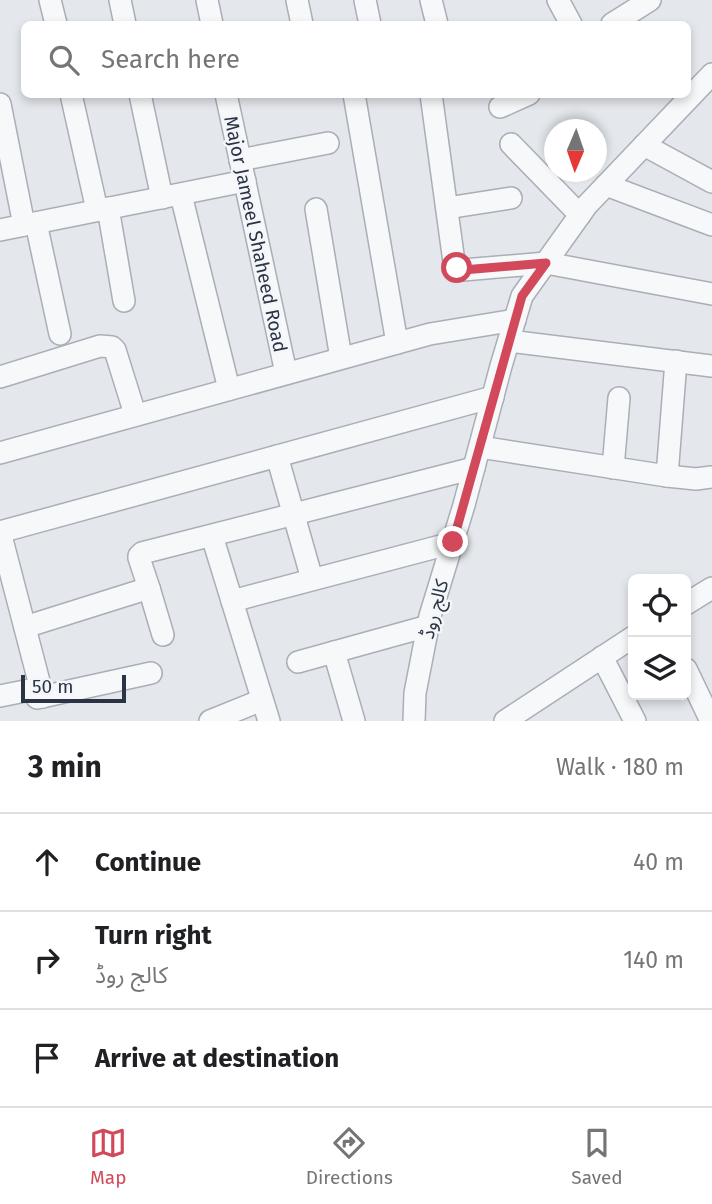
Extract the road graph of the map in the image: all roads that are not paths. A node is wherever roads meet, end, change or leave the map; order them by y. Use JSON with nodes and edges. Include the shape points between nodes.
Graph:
{"nodes":[{"id":1,"x":50,"y":0,"type":"edge"},
{"id":2,"x":120,"y":0,"type":"edge"},
{"id":3,"x":207,"y":0,"type":"edge"},
{"id":4,"x":297,"y":0,"type":"edge"},
{"id":5,"x":365,"y":0,"type":"edge"},
{"id":6,"x":431,"y":0,"type":"edge"},
{"id":7,"x":558,"y":0,"type":"edge"},
{"id":8,"x":650,"y":0,"type":"edge"},
{"id":9,"x":55,"y":21,"type":"edge"},
{"id":10,"x":124,"y":21,"type":"edge"},
{"id":11,"x":211,"y":21,"type":"edge"},
{"id":12,"x":301,"y":21,"type":"edge"},
{"id":13,"x":369,"y":21,"type":"edge"},
{"id":14,"x":436,"y":21,"type":"edge"},
{"id":15,"x":569,"y":21,"type":"edge"},
{"id":16,"x":617,"y":21,"type":"edge"},
{"id":17,"x":703,"y":82,"type":"edge"},
{"id":18,"x":691,"y":95,"type":"edge"},
{"id":19,"x":72,"y":98,"type":"edge"},
{"id":20,"x":141,"y":98,"type":"edge"},
{"id":21,"x":227,"y":98,"type":"edge"},
{"id":22,"x":355,"y":98,"type":"edge"},
{"id":23,"x":432,"y":98,"type":"edge"},
{"id":24,"x":520,"y":98,"type":"edge"},
{"id":25,"x":688,"y":98,"type":"edge"},
{"id":26,"x":0,"y":104,"type":"edge"},
{"id":27,"x":500,"y":107,"type":"dead end"},
{"id":28,"x":328,"y":143,"type":"dead end"},
{"id":29,"x":511,"y":145,"type":"dead end"},
{"id":30,"x":644,"y":145,"type":"junction"},
{"id":31,"x":240,"y":160,"type":"junction"},
{"id":32,"x":245,"y":181,"type":"junction"},
{"id":33,"x":712,"y":182,"type":"edge"},
{"id":34,"x":606,"y":185,"type":"junction"},
{"id":35,"x":172,"y":198,"type":"junction"},
{"id":36,"x":511,"y":198,"type":"dead end"},
{"id":37,"x":447,"y":208,"type":"junction"},
{"id":38,"x":103,"y":209,"type":"junction"},
{"id":39,"x":316,"y":209,"type":"dead end"},
{"id":40,"x":580,"y":215,"type":"junction"},
{"id":41,"x":30,"y":224,"type":"junction"},
{"id":42,"x":712,"y":225,"type":"edge"},
{"id":43,"x":0,"y":230,"type":"edge"},
{"id":44,"x":546,"y":263,"type":"junction"},
{"id":45,"x":712,"y":294,"type":"edge"},
{"id":46,"x":124,"y":301,"type":"dead end"},
{"id":47,"x":515,"y":320,"type":"junction"},
{"id":48,"x":60,"y":334,"type":"dead end"},
{"id":49,"x":509,"y":341,"type":"junction"},
{"id":50,"x":397,"y":343,"type":"junction"},
{"id":51,"x":341,"y":358,"type":"junction"},
{"id":52,"x":676,"y":361,"type":"junction"},
{"id":53,"x":712,"y":366,"type":"edge"},
{"id":54,"x":286,"y":373,"type":"junction"},
{"id":55,"x":0,"y":377,"type":"edge"},
{"id":56,"x":229,"y":389,"type":"junction"},
{"id":57,"x":493,"y":397,"type":"junction"},
{"id":58,"x":619,"y":398,"type":"dead end"},
{"id":59,"x":135,"y":414,"type":"junction"},
{"id":60,"x":480,"y":447,"type":"junction"},
{"id":61,"x":0,"y":453,"type":"edge"},
{"id":62,"x":276,"y":456,"type":"junction"},
{"id":63,"x":474,"y":468,"type":"junction"},
{"id":64,"x":613,"y":468,"type":"junction"},
{"id":65,"x":667,"y":476,"type":"junction"},
{"id":66,"x":712,"y":477,"type":"edge"},
{"id":67,"x":294,"y":515,"type":"junction"},
{"id":68,"x":212,"y":536,"type":"junction"},
{"id":69,"x":453,"y":542,"type":"junction"},
{"id":70,"x":312,"y":579,"type":"junction"},
{"id":71,"x":149,"y":588,"type":"junction"},
{"id":72,"x":712,"y":588,"type":"edge"},
{"id":73,"x":232,"y":601,"type":"junction"},
{"id":74,"x":691,"y":601,"type":"edge"},
{"id":75,"x":428,"y":626,"type":"junction"},
{"id":76,"x":25,"y":627,"type":"junction"},
{"id":77,"x":163,"y":635,"type":"dead end"},
{"id":78,"x":628,"y":640,"type":"edge"},
{"id":79,"x":334,"y":652,"type":"junction"},
{"id":80,"x":603,"y":657,"type":"junction"},
{"id":81,"x":298,"y":662,"type":"dead end"},
{"id":82,"x":151,"y":673,"type":"dead end"},
{"id":83,"x":691,"y":679,"type":"edge"},
{"id":84,"x":40,"y":694,"type":"junction"},
{"id":85,"x":0,"y":696,"type":"edge"},
{"id":86,"x":262,"y":700,"type":"junction"},
{"id":87,"x":507,"y":720,"type":"edge"},
{"id":88,"x":211,"y":721,"type":"edge"},
{"id":89,"x":269,"y":721,"type":"edge"},
{"id":90,"x":354,"y":721,"type":"edge"},
{"id":91,"x":414,"y":721,"type":"edge"},
{"id":92,"x":635,"y":721,"type":"edge"},
{"id":93,"x":711,"y":721,"type":"edge"}],
"edges":[{"from":1,"to":9,"type":"street"},
{"from":2,"to":10,"type":"street"},
{"from":3,"to":11,"type":"street"},
{"from":4,"to":12,"type":"street"},
{"from":5,"to":13,"type":"street"},
{"from":6,"to":14,"type":"street"},
{"from":7,"to":15,"type":"street"},
{"from":8,"to":16,"type":"street"},
{"from":17,"to":18,"type":"street","name":"کالج روڈ"},
{"from":19,"to":38,"type":"street"},
{"from":20,"to":35,"type":"street"},
{"from":21,"to":31,"type":"street","name":"Major Jameel Shaheed Road"},
{"from":22,"to":50,"type":"street"},
{"from":23,"to":37,"type":"street"},
{"from":24,"to":27,"type":"street"},
{"from":25,"to":30,"type":"street","name":"کالج روڈ"},
{"from":26,"to":41,"type":"street"},
{"from":28,"to":31,"type":"street"},
{"from":29,"to":40,"type":"street"},
{"from":30,"to":33,"type":"street"},
{"from":30,"to":34,"type":"street","name":"کالج روڈ"},
{"from":31,"to":32,"type":"street","name":"Major Jameel Shaheed Road"},
{"from":32,"to":35,"type":"street"},
{"from":32,"to":54,"type":"street","name":"Major Jameel Shaheed Road"},
{"from":34,"to":40,"type":"street","name":"کالج روڈ"},
{"from":34,"to":42,"type":"street"},
{"from":35,"to":38,"type":"street"},
{"from":35,"to":56,"type":"street"},
{"from":36,"to":37,"type":"street"},
{"from":37,"to":44,"type":"street","via":[[457,268]]},
{"from":38,"to":41,"type":"street"},
{"from":38,"to":46,"type":"street"},
{"from":39,"to":51,"type":"street"},
{"from":40,"to":44,"type":"street","name":"کالج روڈ"},
{"from":41,"to":43,"type":"street"},
{"from":41,"to":48,"type":"street"},
{"from":44,"to":45,"type":"street"},
{"from":44,"to":47,"type":"street","name":"کالج روڈ","via":[[522,296]]},
{"from":47,"to":49,"type":"street","name":"کالج روڈ"},
{"from":47,"to":50,"type":"street"},
{"from":49,"to":52,"type":"street"},
{"from":49,"to":57,"type":"street","name":"کالج روڈ"},
{"from":50,"to":51,"type":"street"},
{"from":51,"to":54,"type":"street"},
{"from":52,"to":53,"type":"street"},
{"from":52,"to":65,"type":"street"},
{"from":54,"to":56,"type":"street"},
{"from":55,"to":59,"type":"street","via":[[100,346],[112,347]]},
{"from":56,"to":59,"type":"street"},
{"from":57,"to":60,"type":"street","name":"کالج روڈ"},
{"from":57,"to":62,"type":"street"},
{"from":58,"to":64,"type":"street"},
{"from":59,"to":61,"type":"street"},
{"from":60,"to":63,"type":"street","name":"کالج روڈ"},
{"from":60,"to":64,"type":"street"},
{"from":62,"to":67,"type":"street"},
{"from":62,"to":76,"type":"street","via":[[0,532]]},
{"from":63,"to":67,"type":"street"},
{"from":63,"to":69,"type":"street","name":"کالج روڈ"},
{"from":64,"to":65,"type":"street"},
{"from":65,"to":66,"type":"street"},
{"from":67,"to":68,"type":"street"},
{"from":67,"to":70,"type":"street"},
{"from":68,"to":71,"type":"street","via":[[139,556]]},
{"from":68,"to":73,"type":"street"},
{"from":69,"to":70,"type":"street"},
{"from":69,"to":75,"type":"street","name":"کالج روڈ"},
{"from":70,"to":73,"type":"street"},
{"from":71,"to":76,"type":"street"},
{"from":71,"to":77,"type":"street"},
{"from":72,"to":74,"type":"street"},
{"from":73,"to":86,"type":"street"},
{"from":75,"to":79,"type":"street"},
{"from":75,"to":91,"type":"street","name":"کالج روڈ"},
{"from":76,"to":84,"type":"street"},
{"from":78,"to":80,"type":"street"},
{"from":79,"to":81,"type":"street"},
{"from":79,"to":90,"type":"street"},
{"from":80,"to":87,"type":"street"},
{"from":80,"to":92,"type":"street"},
{"from":82,"to":84,"type":"street"},
{"from":83,"to":93,"type":"street"},
{"from":84,"to":85,"type":"street"},
{"from":86,"to":88,"type":"street"},
{"from":86,"to":89,"type":"street"}]}
